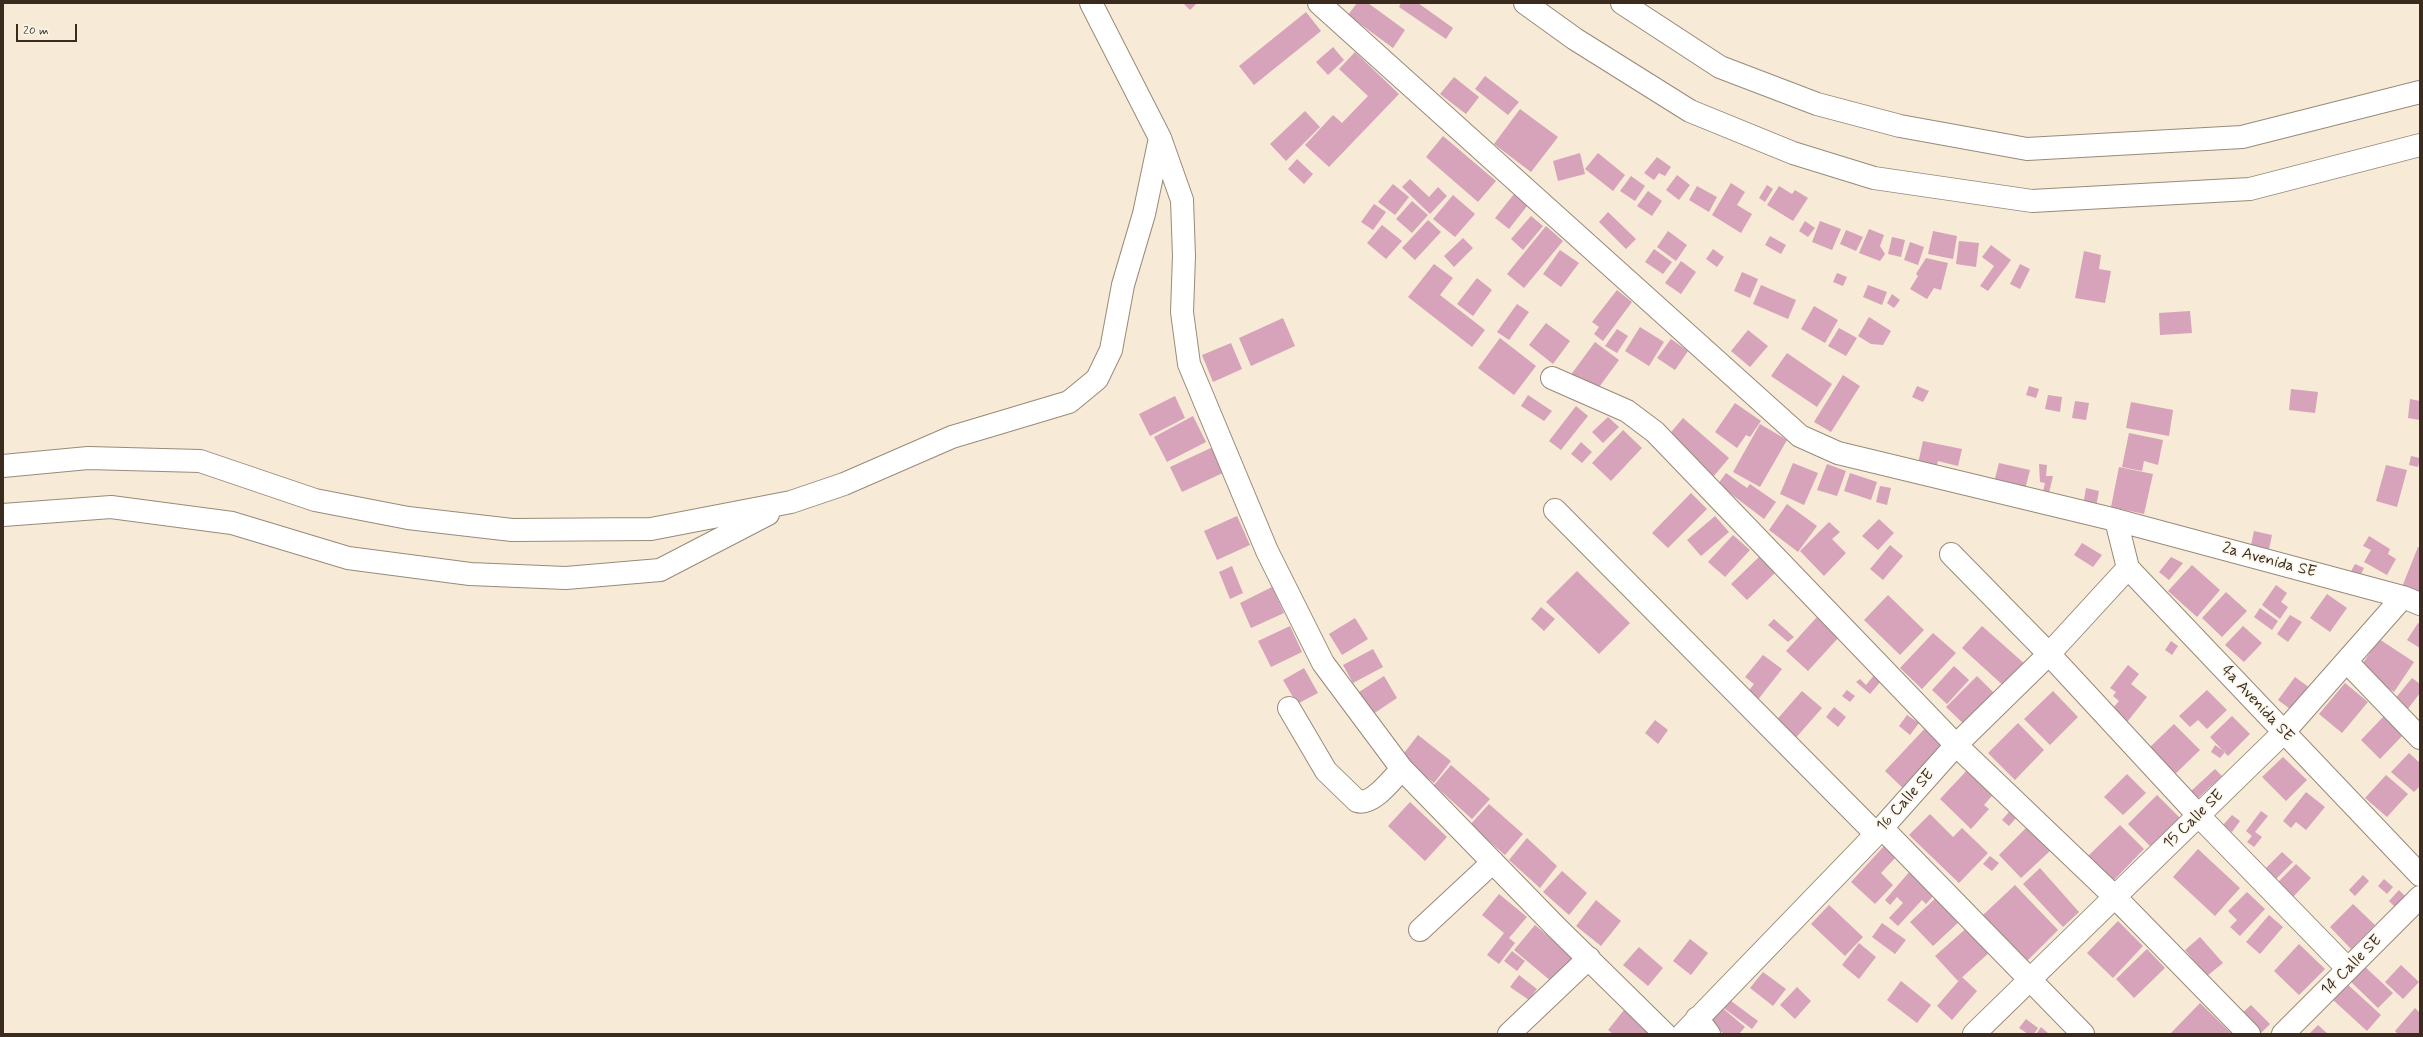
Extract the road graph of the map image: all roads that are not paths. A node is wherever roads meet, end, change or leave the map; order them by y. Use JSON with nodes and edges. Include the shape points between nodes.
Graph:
{"nodes":[{"id":1,"x":1091,"y":3,"type":"edge"},
{"id":2,"x":1319,"y":3,"type":"edge"},
{"id":3,"x":1525,"y":3,"type":"edge"},
{"id":4,"x":1622,"y":3,"type":"edge"},
{"id":5,"x":2420,"y":92,"type":"edge"},
{"id":6,"x":1160,"y":138,"type":"junction"},
{"id":7,"x":2420,"y":145,"type":"edge"},
{"id":8,"x":1552,"y":378,"type":"dead end"},
{"id":9,"x":3,"y":466,"type":"edge"},
{"id":10,"x":791,"y":502,"type":"junction"},
{"id":11,"x":1556,"y":510,"type":"dead end"},
{"id":12,"x":3,"y":515,"type":"edge"},
{"id":13,"x":2116,"y":520,"type":"junction"},
{"id":14,"x":1950,"y":554,"type":"dead end"},
{"id":15,"x":2128,"y":568,"type":"junction"},
{"id":16,"x":2412,"y":600,"type":"edge"},
{"id":17,"x":2049,"y":654,"type":"junction"},
{"id":18,"x":2347,"y":662,"type":"junction"},
{"id":19,"x":1289,"y":708,"type":"dead end"},
{"id":20,"x":2284,"y":733,"type":"junction"},
{"id":21,"x":2420,"y":738,"type":"edge"},
{"id":22,"x":1956,"y":745,"type":"junction"},
{"id":23,"x":1402,"y":769,"type":"junction"},
{"id":24,"x":2199,"y":816,"type":"junction"},
{"id":25,"x":1879,"y":831,"type":"junction"},
{"id":26,"x":1493,"y":862,"type":"junction"},
{"id":27,"x":2420,"y":875,"type":"edge"},
{"id":28,"x":2115,"y":897,"type":"junction"},
{"id":29,"x":2420,"y":897,"type":"edge"},
{"id":30,"x":1420,"y":930,"type":"dead end"},
{"id":31,"x":1589,"y":958,"type":"junction"},
{"id":32,"x":2348,"y":969,"type":"junction"},
{"id":33,"x":2030,"y":980,"type":"junction"},
{"id":34,"x":1696,"y":1029,"type":"edge"},
{"id":35,"x":1509,"y":1034,"type":"edge"},
{"id":36,"x":1665,"y":1034,"type":"edge"},
{"id":37,"x":1974,"y":1034,"type":"edge"},
{"id":38,"x":2083,"y":1034,"type":"edge"},
{"id":39,"x":2249,"y":1034,"type":"edge"},
{"id":40,"x":2283,"y":1034,"type":"edge"}],
"edges":[{"from":1,"to":6,"type":"main road"},
{"from":2,"to":13,"type":"main road","name":"2a Avenida SE","via":[[1800,436],[1838,453]]},
{"from":3,"to":7,"type":"main road","via":[[1575,39],[1690,111],[1793,153],[1874,178],[2032,201],[2242,189]]},
{"from":4,"to":5,"type":"main road","via":[[1720,67],[1817,104],[1900,126],[2027,149],[2242,137]]},
{"from":6,"to":10,"type":"main road","via":[[1144,214],[1123,285],[1111,350],[1097,379],[1069,402],[952,437],[844,484]]},
{"from":6,"to":23,"type":"main road","via":[[1182,200],[1182,312],[1189,364],[1268,551],[1323,663]]},
{"from":8,"to":22,"type":"main road","via":[[1628,411],[1655,432]]},
{"from":9,"to":10,"type":"main road","via":[[88,458],[200,461],[315,500],[408,518],[512,530],[651,529]]},
{"from":10,"to":12,"type":"main road","via":[[660,570],[566,578],[470,574],[348,558],[232,523],[111,507]]},
{"from":11,"to":25,"type":"main road"},
{"from":13,"to":15,"type":"main road","name":"4a Avenida SE"},
{"from":13,"to":16,"type":"main road","name":"2a Avenida SE"},
{"from":14,"to":17,"type":"main road"},
{"from":15,"to":17,"type":"main road","name":"16 Calle SE"},
{"from":15,"to":20,"type":"main road","name":"4a Avenida SE"},
{"from":16,"to":18,"type":"main road","name":"15 Calle SE"},
{"from":17,"to":22,"type":"main road","name":"16 Calle SE"},
{"from":17,"to":24,"type":"main road"},
{"from":18,"to":20,"type":"main road","name":"15 Calle SE"},
{"from":18,"to":21,"type":"main road"},
{"from":19,"to":23,"type":"main road","via":[[1326,771],[1357,801],[1362,803],[1370,800]]},
{"from":20,"to":24,"type":"main road","name":"15 Calle SE"},
{"from":20,"to":27,"type":"main road","name":"4a Avenida SE"},
{"from":22,"to":25,"type":"main road","name":"16 Calle SE"},
{"from":22,"to":28,"type":"main road"},
{"from":23,"to":26,"type":"main road"},
{"from":24,"to":28,"type":"main road","name":"15 Calle SE"},
{"from":24,"to":32,"type":"main road"},
{"from":25,"to":33,"type":"main road"},
{"from":25,"to":34,"type":"main road","name":"16 Calle SE"},
{"from":26,"to":30,"type":"main road"},
{"from":26,"to":31,"type":"main road"},
{"from":28,"to":33,"type":"main road","name":"15 Calle SE"},
{"from":28,"to":39,"type":"main road"},
{"from":29,"to":32,"type":"main road","name":"14 Calle SE"},
{"from":31,"to":35,"type":"main road"},
{"from":31,"to":36,"type":"main road"},
{"from":32,"to":40,"type":"main road","name":"14 Calle SE"},
{"from":33,"to":37,"type":"main road","name":"15 Calle SE"},
{"from":33,"to":38,"type":"main road"}]}
